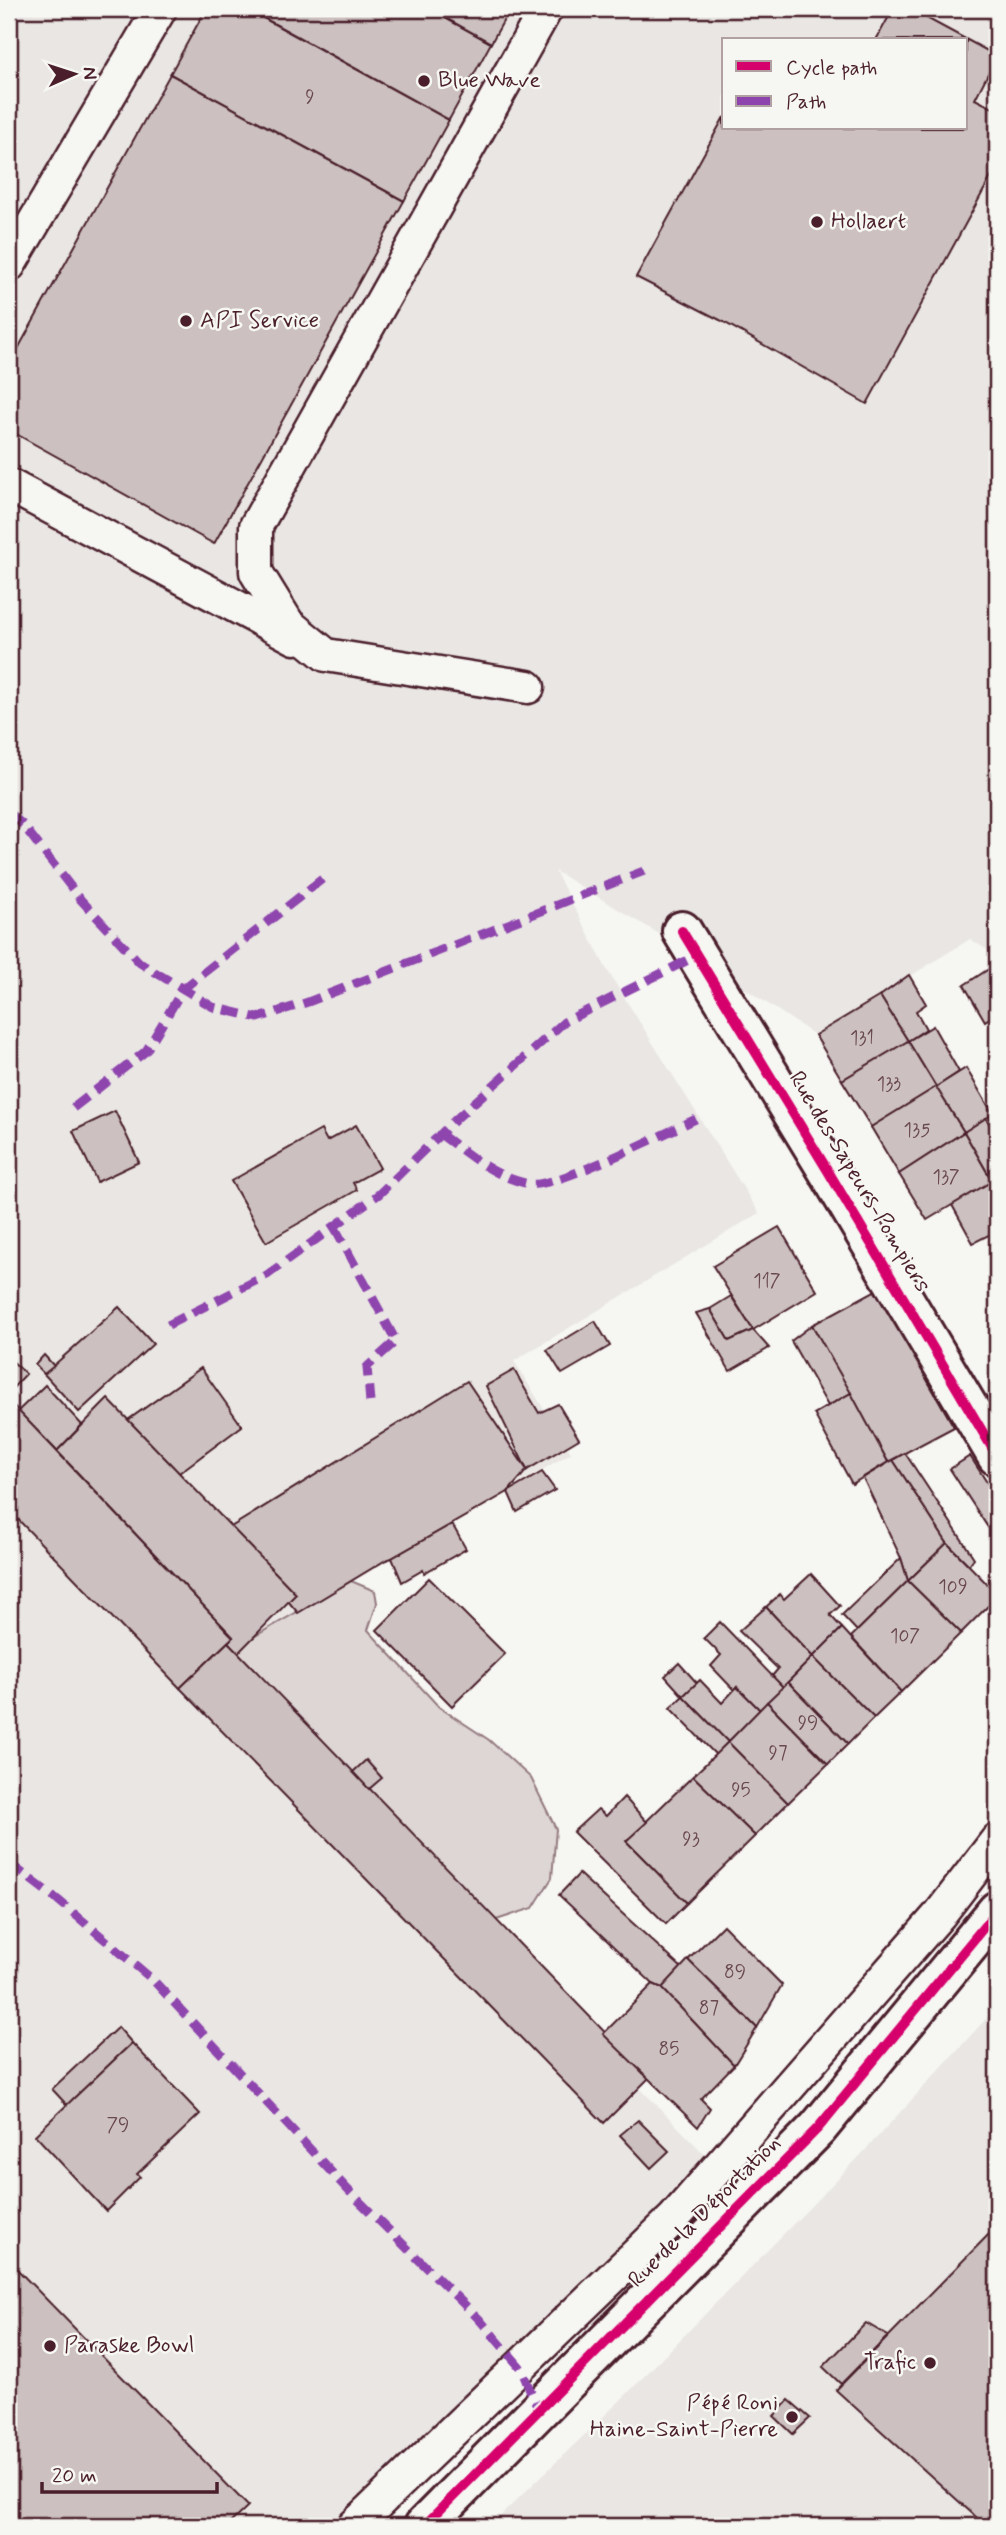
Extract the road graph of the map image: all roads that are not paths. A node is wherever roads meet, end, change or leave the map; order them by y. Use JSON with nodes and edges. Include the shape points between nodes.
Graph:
{"nodes":[{"id":1,"x":160,"y":9,"type":"edge"},
{"id":2,"x":546,"y":9,"type":"edge"},
{"id":3,"x":9,"y":265,"type":"edge"},
{"id":4,"x":9,"y":485,"type":"edge"},
{"id":5,"x":327,"y":654,"type":"junction"},
{"id":6,"x":528,"y":687,"type":"dead end"},
{"id":7,"x":682,"y":931,"type":"dead end"},
{"id":8,"x":997,"y":1456,"type":"edge"},
{"id":9,"x":997,"y":1840,"type":"edge"},
{"id":10,"x":997,"y":1911,"type":"edge"},
{"id":11,"x":354,"y":2526,"type":"edge"},
{"id":12,"x":424,"y":2526,"type":"edge"}],
"edges":[{"from":1,"to":3,"type":"lane"},
{"from":2,"to":5,"type":"lane","via":[[256,526],[256,572],[288,624]]},
{"from":4,"to":5,"type":"lane"},
{"from":5,"to":6,"type":"lane"},
{"from":7,"to":8,"type":"main road","name":"Rue des Sapeurs-Pompiers"},
{"from":9,"to":11,"type":"lane","name":"Rue de la Déportation","via":[[940,1914],[674,2218]]},
{"from":10,"to":12,"type":"main road","name":"Rue de la Déportation","via":[[818,2128]]}]}
